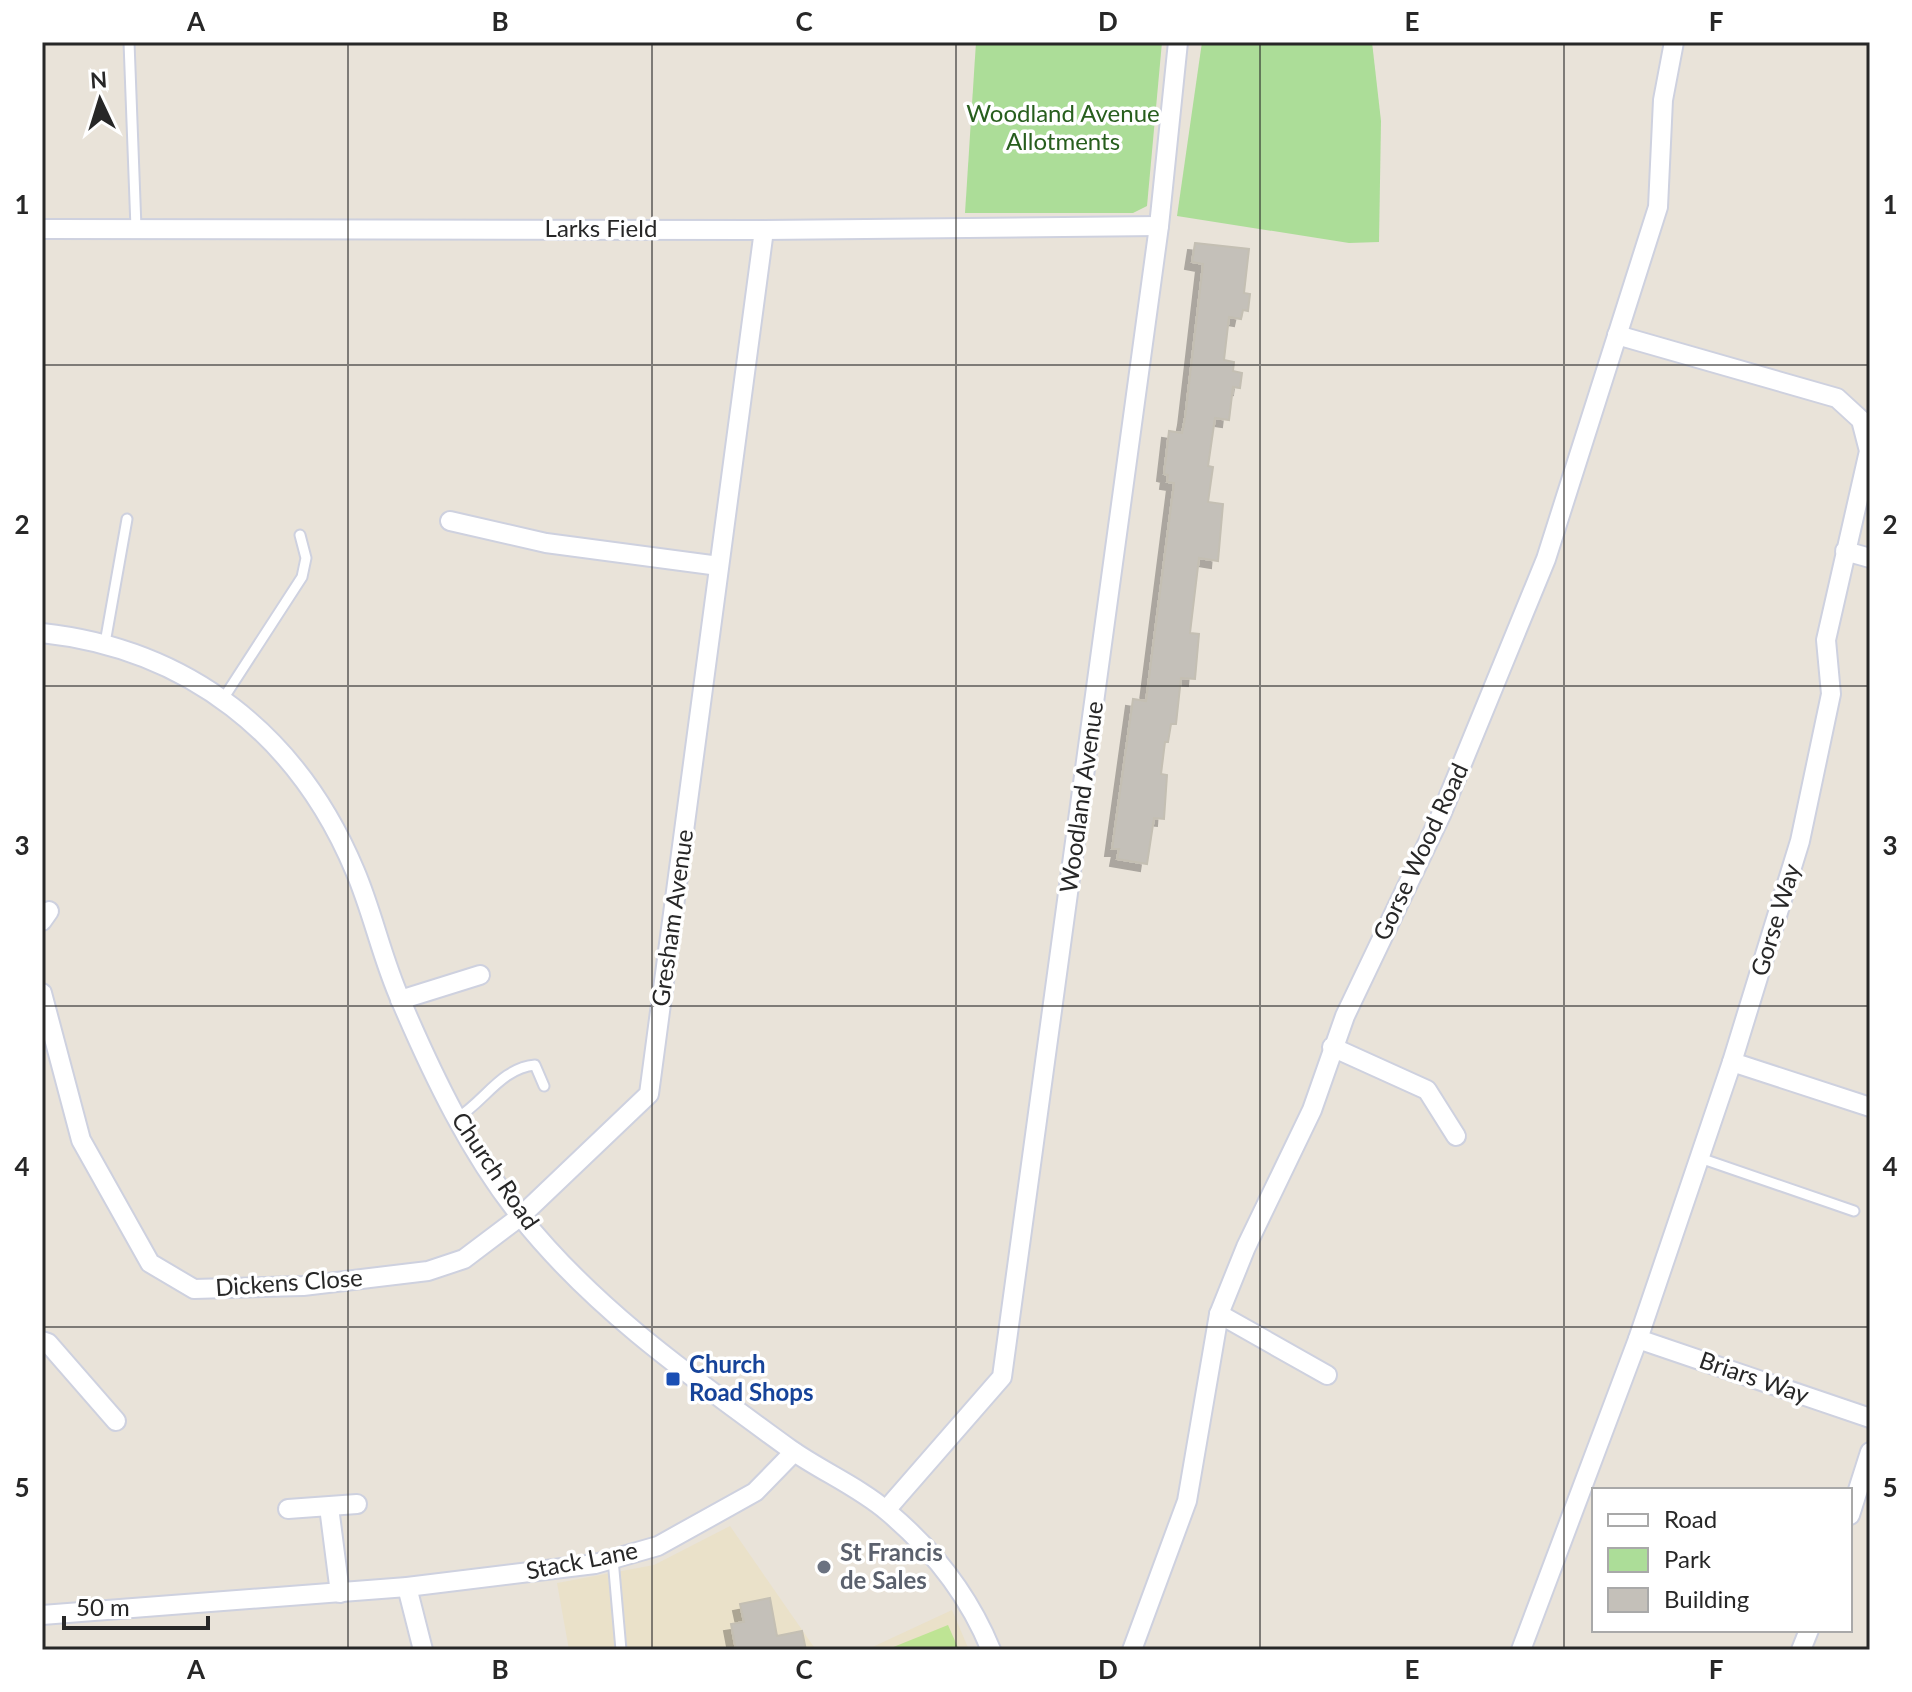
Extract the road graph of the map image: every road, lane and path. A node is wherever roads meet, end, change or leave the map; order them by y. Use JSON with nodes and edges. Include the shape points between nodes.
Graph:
{"nodes":[{"id":1,"x":129,"y":42,"type":"edge"},
{"id":2,"x":1178,"y":42,"type":"edge"},
{"id":3,"x":1674,"y":42,"type":"edge"},
{"id":4,"x":1159,"y":226,"type":"junction"},
{"id":5,"x":136,"y":228,"type":"junction"},
{"id":6,"x":42,"y":229,"type":"edge"},
{"id":7,"x":764,"y":230,"type":"junction"},
{"id":8,"x":1617,"y":335,"type":"junction"},
{"id":9,"x":127,"y":519,"type":"dead end"},
{"id":10,"x":450,"y":521,"type":"dead end"},
{"id":11,"x":300,"y":535,"type":"dead end"},
{"id":12,"x":1845,"y":551,"type":"junction"},
{"id":13,"x":1870,"y":558,"type":"edge"},
{"id":14,"x":719,"y":566,"type":"junction"},
{"id":15,"x":42,"y":633,"type":"edge"},
{"id":16,"x":105,"y":643,"type":"junction"},
{"id":17,"x":223,"y":699,"type":"junction"},
{"id":18,"x":480,"y":975,"type":"dead end"},
{"id":19,"x":42,"y":993,"type":"edge"},
{"id":20,"x":400,"y":1000,"type":"junction"},
{"id":21,"x":1332,"y":1047,"type":"junction"},
{"id":22,"x":1732,"y":1062,"type":"junction"},
{"id":23,"x":544,"y":1086,"type":"dead end"},
{"id":24,"x":1870,"y":1107,"type":"edge"},
{"id":25,"x":457,"y":1118,"type":"junction"},
{"id":26,"x":1456,"y":1136,"type":"dead end"},
{"id":27,"x":1700,"y":1158,"type":"junction"},
{"id":28,"x":1854,"y":1211,"type":"dead end"},
{"id":29,"x":521,"y":1216,"type":"junction"},
{"id":30,"x":1219,"y":1314,"type":"junction"},
{"id":31,"x":1638,"y":1339,"type":"junction"},
{"id":32,"x":42,"y":1341,"type":"edge"},
{"id":33,"x":1327,"y":1375,"type":"dead end"},
{"id":34,"x":1870,"y":1418,"type":"edge"},
{"id":35,"x":116,"y":1421,"type":"dead end"},
{"id":36,"x":794,"y":1452,"type":"junction"},
{"id":37,"x":1870,"y":1452,"type":"edge"},
{"id":38,"x":357,"y":1504,"type":"dead end"},
{"id":39,"x":329,"y":1507,"type":"junction"},
{"id":40,"x":288,"y":1509,"type":"dead end"},
{"id":41,"x":1852,"y":1509,"type":"edge"},
{"id":42,"x":886,"y":1510,"type":"junction"},
{"id":43,"x":613,"y":1559,"type":"junction"},
{"id":44,"x":407,"y":1587,"type":"junction"},
{"id":45,"x":340,"y":1593,"type":"junction"},
{"id":46,"x":42,"y":1615,"type":"edge"},
{"id":47,"x":423,"y":1650,"type":"edge"},
{"id":48,"x":621,"y":1650,"type":"edge"},
{"id":49,"x":991,"y":1650,"type":"edge"},
{"id":50,"x":1132,"y":1650,"type":"edge"},
{"id":51,"x":1521,"y":1650,"type":"edge"}],
"edges":[{"from":1,"to":5,"type":"lane"},
{"from":2,"to":4,"type":"street","name":"Woodland Avenue"},
{"from":3,"to":8,"type":"street","name":"Gorse Wood Road","via":[[1663,100],[1658,207]]},
{"from":4,"to":7,"type":"street","name":"Larks Field"},
{"from":4,"to":42,"type":"street","name":"Woodland Avenue","via":[[1002,1377]]},
{"from":5,"to":6,"type":"street","name":"Larks Field"},
{"from":5,"to":7,"type":"street","name":"Larks Field"},
{"from":7,"to":14,"type":"street","name":"Gresham Avenue"},
{"from":8,"to":12,"type":"street","name":"Gorse Way","via":[[1837,398],[1861,420],[1869,451]]},
{"from":8,"to":21,"type":"street","name":"Gorse Wood Road","via":[[1546,559],[1441,815]]},
{"from":9,"to":16,"type":"lane"},
{"from":10,"to":14,"type":"street","via":[[546,543]]},
{"from":11,"to":17,"type":"lane","via":[[306,558],[302,577]]},
{"from":12,"to":13,"type":"street"},
{"from":12,"to":22,"type":"street","name":"Gorse Way","via":[[1826,640],[1831,694],[1800,841]]},
{"from":14,"to":29,"type":"street","name":"Gresham Avenue","via":[[649,1094]]},
{"from":15,"to":16,"type":"street","name":"Church Road"},
{"from":16,"to":17,"type":"street","name":"Church Road","via":[[165,666]]},
{"from":17,"to":20,"type":"street","name":"Church Road","via":[[271,739],[316,796],[355,870]]},
{"from":18,"to":20,"type":"street"},
{"from":19,"to":29,"type":"street","name":"Dickens Close","via":[[81,1140],[150,1263],[194,1289],[303,1286],[428,1271],[464,1259]]},
{"from":20,"to":25,"type":"street","name":"Church Road"},
{"from":21,"to":26,"type":"street","via":[[1427,1090]]},
{"from":21,"to":30,"type":"street","name":"Gorse Wood Road","via":[[1312,1110]]},
{"from":22,"to":24,"type":"street"},
{"from":22,"to":27,"type":"street","name":"Gorse Way"},
{"from":23,"to":25,"type":"lane","via":[[535,1065],[517,1069]]},
{"from":25,"to":29,"type":"street","name":"Church Road"},
{"from":27,"to":28,"type":"lane"},
{"from":27,"to":31,"type":"street","name":"Gorse Way"},
{"from":29,"to":36,"type":"street","name":"Church Road","via":[[626,1324]]},
{"from":30,"to":33,"type":"street"},
{"from":30,"to":50,"type":"street","name":"Gorse Wood Road","via":[[1187,1501]]},
{"from":31,"to":34,"type":"street","name":"Briars Way"},
{"from":31,"to":51,"type":"street","name":"Gorse Way"},
{"from":32,"to":35,"type":"street"},
{"from":36,"to":42,"type":"street","name":"Church Road"},
{"from":36,"to":43,"type":"street","name":"Stack Lane","via":[[755,1492],[658,1546]]},
{"from":37,"to":41,"type":"street"},
{"from":38,"to":39,"type":"street"},
{"from":39,"to":40,"type":"street"},
{"from":39,"to":45,"type":"street"},
{"from":42,"to":49,"type":"street","name":"Church Road","via":[[941,1565]]},
{"from":43,"to":44,"type":"street","name":"Stack Lane"},
{"from":43,"to":48,"type":"lane"},
{"from":44,"to":45,"type":"street","name":"Stack Lane"},
{"from":44,"to":47,"type":"street"},
{"from":45,"to":46,"type":"street","name":"Stack Lane"}]}
